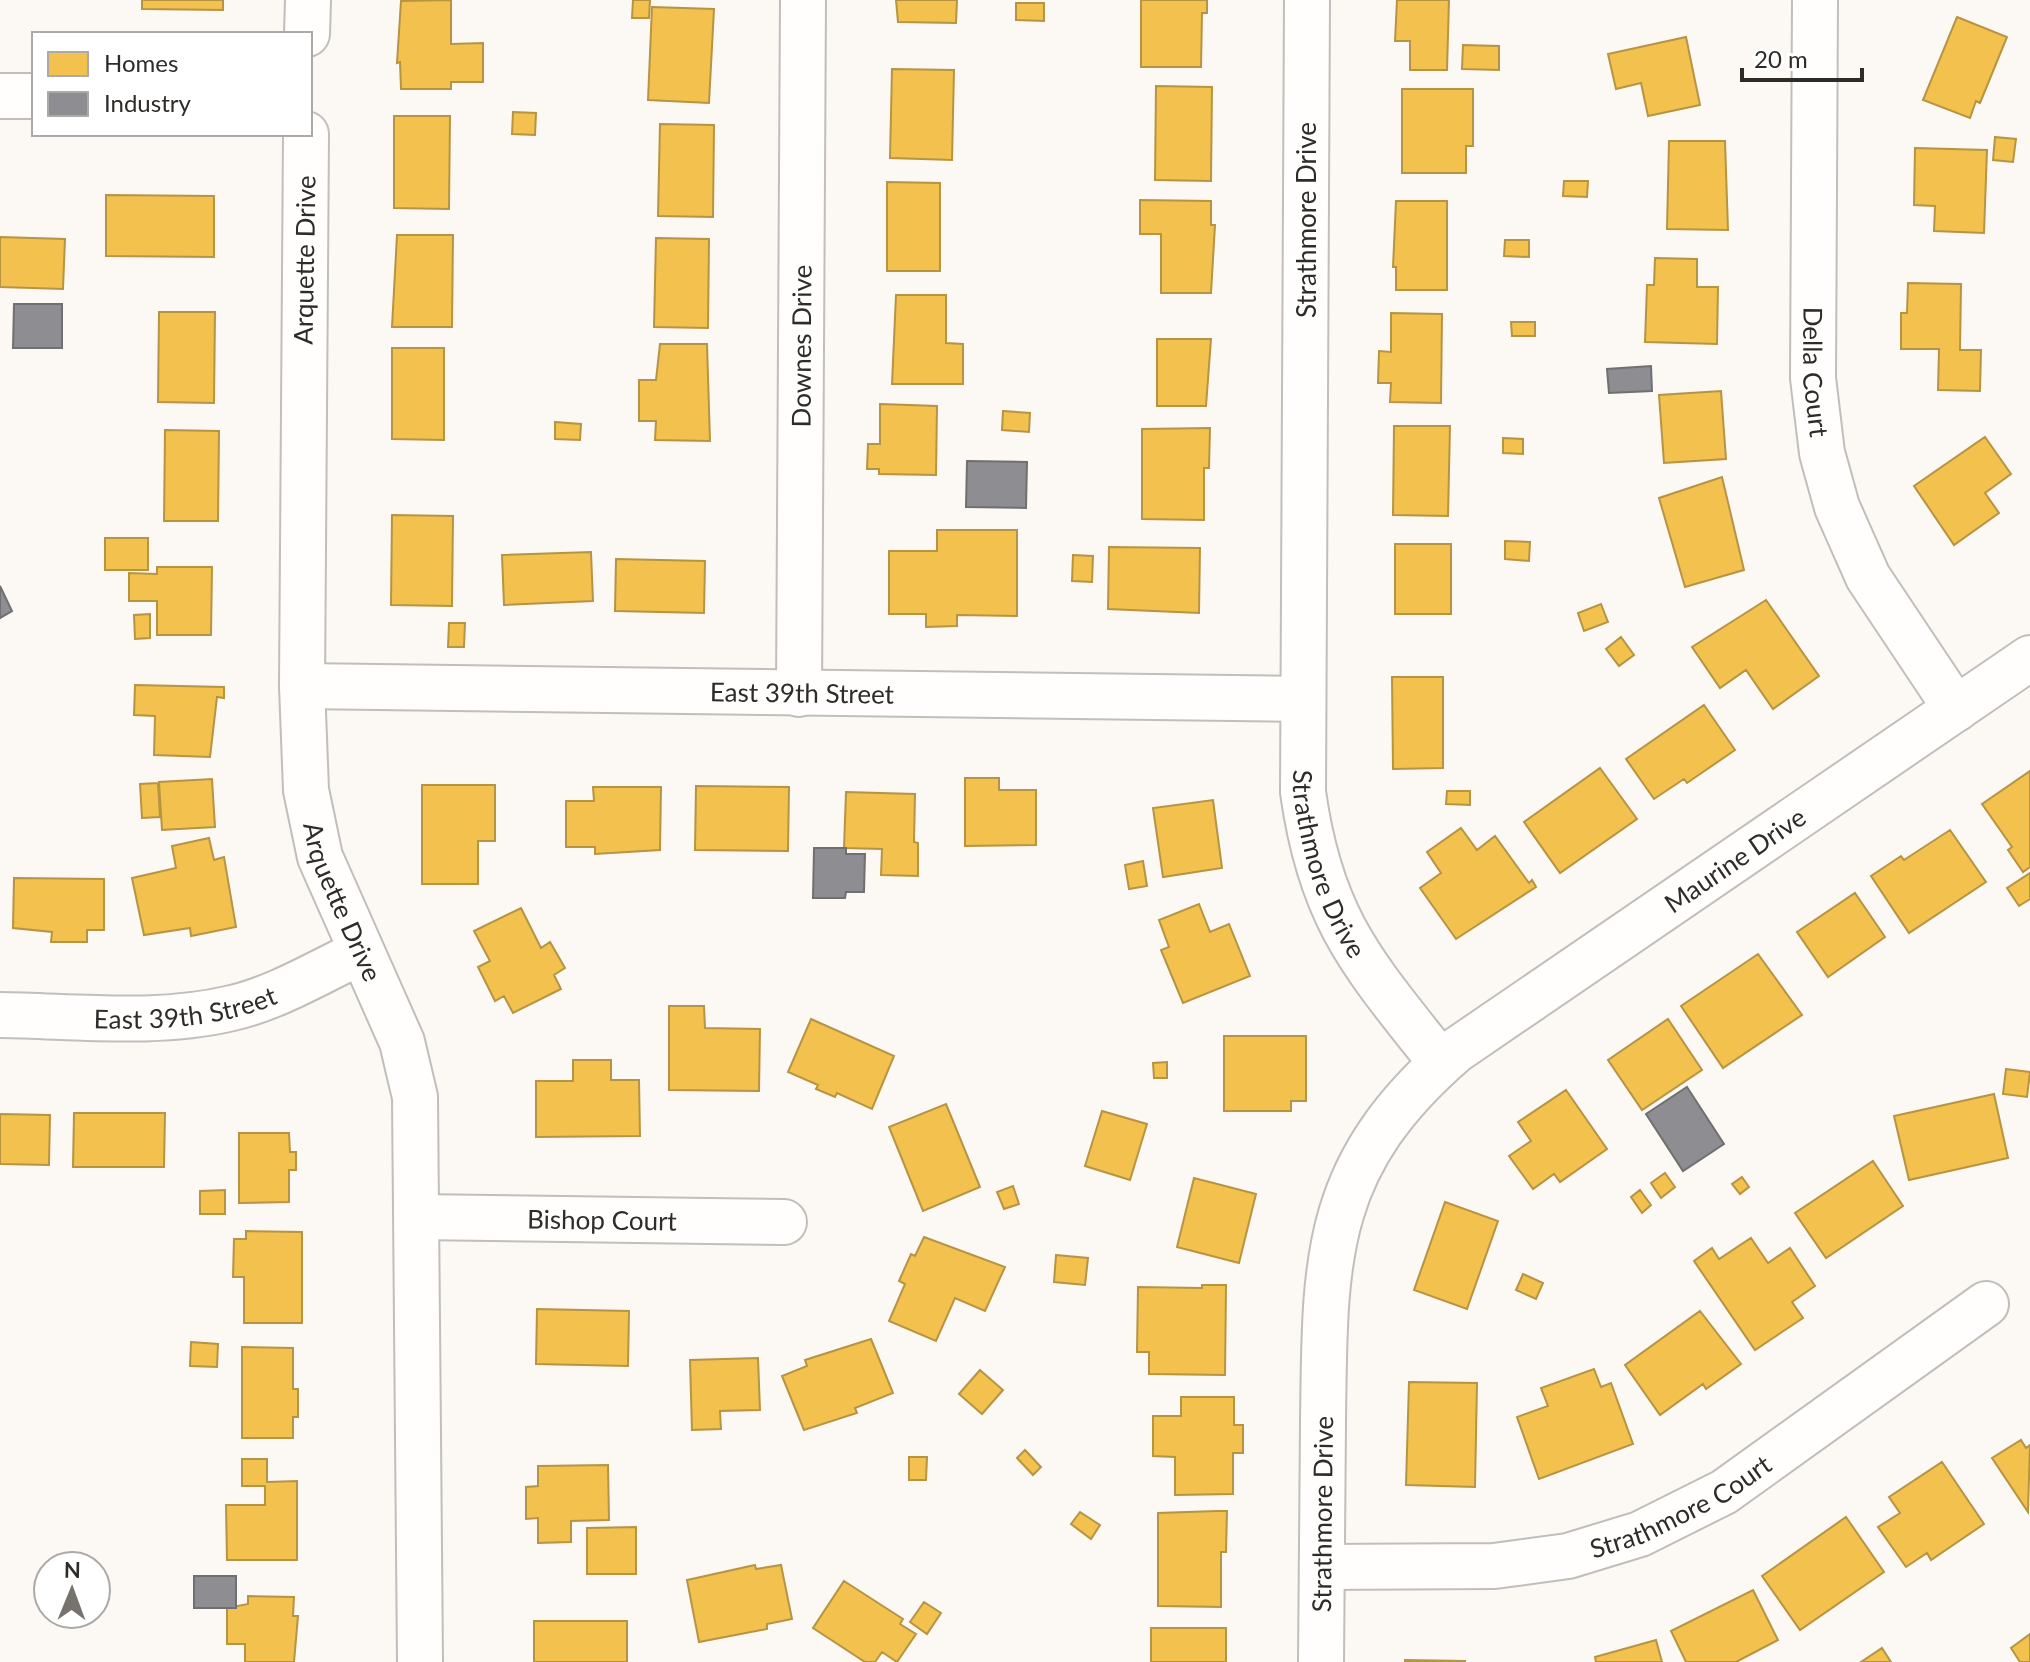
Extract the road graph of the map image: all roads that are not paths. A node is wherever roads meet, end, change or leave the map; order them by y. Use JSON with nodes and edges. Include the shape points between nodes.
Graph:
{"nodes":[{"id":1,"x":308,"y":0,"type":"edge"},
{"id":2,"x":803,"y":0,"type":"edge"},
{"id":3,"x":1307,"y":0,"type":"edge"},
{"id":4,"x":1815,"y":0,"type":"edge"},
{"id":5,"x":307,"y":32,"type":"edge"},
{"id":6,"x":0,"y":96,"type":"edge"},
{"id":7,"x":32,"y":96,"type":"edge"},
{"id":8,"x":306,"y":136,"type":"edge"},
{"id":9,"x":2030,"y":658,"type":"edge"},
{"id":10,"x":302,"y":686,"type":"junction"},
{"id":11,"x":799,"y":694,"type":"junction"},
{"id":12,"x":1302,"y":699,"type":"junction"},
{"id":13,"x":1956,"y":709,"type":"junction"},
{"id":14,"x":361,"y":952,"type":"junction"},
{"id":15,"x":0,"y":1015,"type":"edge"},
{"id":16,"x":1441,"y":1063,"type":"junction"},
{"id":17,"x":418,"y":1217,"type":"junction"},
{"id":18,"x":784,"y":1222,"type":"dead end"},
{"id":19,"x":1986,"y":1304,"type":"dead end"},
{"id":20,"x":1322,"y":1567,"type":"junction"},
{"id":21,"x":420,"y":1662,"type":"edge"},
{"id":22,"x":1321,"y":1662,"type":"edge"}],
"edges":[{"from":1,"to":5,"type":"street"},
{"from":2,"to":11,"type":"street","name":"Downes Drive"},
{"from":3,"to":12,"type":"street","name":"Strathmore Drive"},
{"from":4,"to":13,"type":"street","name":"Della Court","via":[[1813,378],[1822,453],[1837,507],[1868,577]]},
{"from":6,"to":7,"type":"street"},
{"from":8,"to":10,"type":"street","name":"Arquette Drive"},
{"from":9,"to":13,"type":"street","name":"Maurine Drive"},
{"from":10,"to":11,"type":"street","name":"East 39th Street"},
{"from":10,"to":14,"type":"street","name":"Arquette Drive","via":[[304,772],[312,824]]},
{"from":11,"to":12,"type":"street","name":"East 39th Street"},
{"from":12,"to":16,"type":"street","name":"Strathmore Drive","via":[[1303,792],[1312,849],[1330,904],[1357,956]]},
{"from":13,"to":16,"type":"street","name":"Maurine Drive"},
{"from":14,"to":15,"type":"street","name":"East 39th Street","via":[[260,998],[197,1015]]},
{"from":14,"to":17,"type":"street","name":"Arquette Drive","via":[[410,1070],[418,1124]]},
{"from":16,"to":20,"type":"street","name":"Strathmore Drive","via":[[1390,1116],[1361,1163],[1330,1252]]},
{"from":17,"to":18,"type":"street","name":"Bishop Court"},
{"from":17,"to":21,"type":"street","name":"Arquette Drive"},
{"from":19,"to":20,"type":"street","name":"Strathmore Court","via":[[1724,1492],[1640,1534],[1568,1556],[1494,1566]]},
{"from":20,"to":22,"type":"street","name":"Strathmore Drive"}]}
